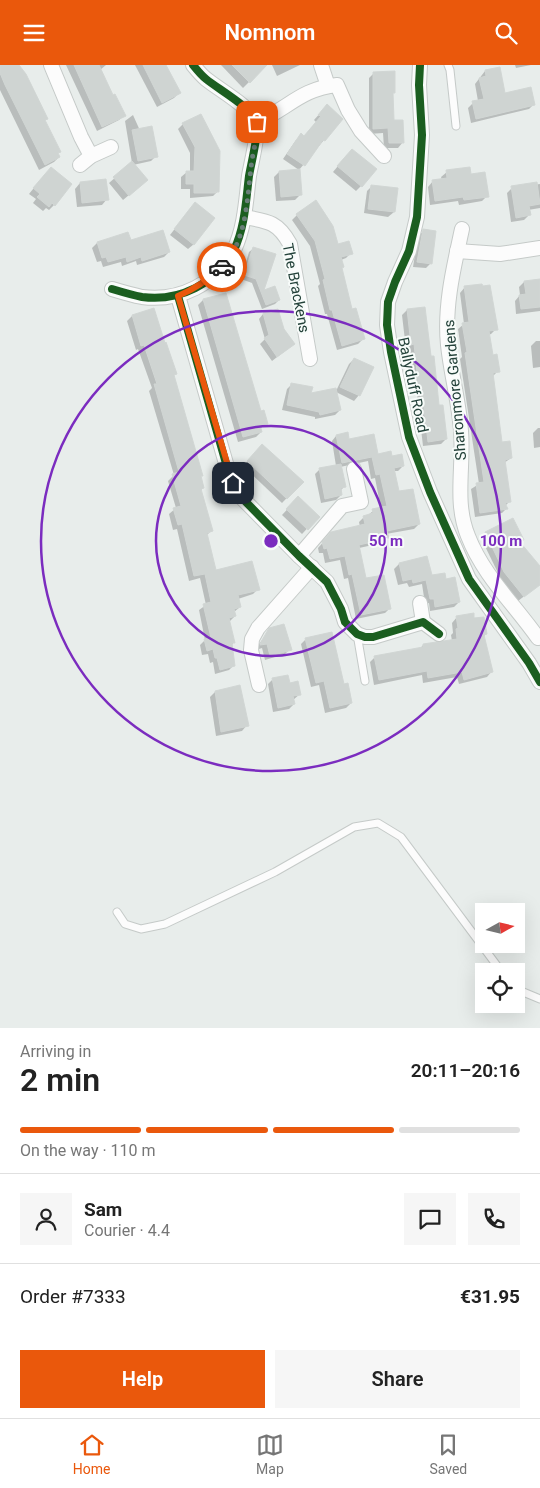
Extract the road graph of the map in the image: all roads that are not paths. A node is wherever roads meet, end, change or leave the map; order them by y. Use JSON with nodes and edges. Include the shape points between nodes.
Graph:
{"nodes":[{"id":1,"x":51,"y":65,"type":"edge"},
{"id":2,"x":193,"y":65,"type":"edge"},
{"id":3,"x":321,"y":65,"type":"edge"},
{"id":4,"x":420,"y":65,"type":"edge"},
{"id":5,"x":448,"y":65,"type":"edge"},
{"id":6,"x":328,"y":86,"type":"junction"},
{"id":7,"x":257,"y":122,"type":"junction"},
{"id":8,"x":456,"y":127,"type":"dead end"},
{"id":9,"x":111,"y":147,"type":"dead end"},
{"id":10,"x":91,"y":156,"type":"junction"},
{"id":11,"x":384,"y":156,"type":"dead end"},
{"id":12,"x":80,"y":165,"type":"dead end"},
{"id":13,"x":244,"y":217,"type":"junction"},
{"id":14,"x":462,"y":229,"type":"dead end"},
{"id":15,"x":540,"y":248,"type":"edge"},
{"id":16,"x":457,"y":251,"type":"junction"},
{"id":17,"x":112,"y":289,"type":"dead end"},
{"id":18,"x":178,"y":296,"type":"junction"},
{"id":19,"x":310,"y":359,"type":"dead end"},
{"id":20,"x":354,"y":469,"type":"dead end"},
{"id":21,"x":299,"y":556,"type":"junction"},
{"id":22,"x":312,"y":567,"type":"junction"},
{"id":23,"x":420,"y":603,"type":"dead end"},
{"id":24,"x":423,"y":622,"type":"junction"},
{"id":25,"x":537,"y":630,"type":"edge"},
{"id":26,"x":357,"y":634,"type":"junction"},
{"id":27,"x":439,"y":635,"type":"dead end"},
{"id":28,"x":365,"y":681,"type":"dead end"},
{"id":29,"x":540,"y":682,"type":"edge"},
{"id":30,"x":259,"y":685,"type":"dead end"},
{"id":31,"x":116,"y":912,"type":"dead end"},
{"id":32,"x":495,"y":963,"type":"edge"},
{"id":33,"x":525,"y":993,"type":"edge"},
{"id":34,"x":540,"y":999,"type":"edge"}],
"edges":[{"from":1,"to":10,"type":"street"},
{"from":2,"to":7,"type":"street","via":[[203,77],[246,108]]},
{"from":3,"to":6,"type":"street"},
{"from":4,"to":29,"type":"street","name":"Ballyduff Road","via":[[422,135],[417,217],[409,251],[388,302],[391,352],[409,437],[469,579]]},
{"from":5,"to":8,"type":"lane"},
{"from":6,"to":7,"type":"street","via":[[298,97]]},
{"from":6,"to":11,"type":"street","via":[[337,85],[361,131]]},
{"from":7,"to":13,"type":"street"},
{"from":9,"to":10,"type":"street"},
{"from":10,"to":12,"type":"street"},
{"from":13,"to":18,"type":"street","via":[[234,249],[224,265],[192,291]]},
{"from":13,"to":19,"type":"street","name":"The Brackens","via":[[274,224],[284,232],[290,244]]},
{"from":14,"to":16,"type":"street","name":"Sharonmore Gardens"},
{"from":15,"to":16,"type":"street","via":[[500,254]]},
{"from":16,"to":25,"type":"street","name":"Sharonmore Gardens","via":[[448,335],[461,430],[461,513],[484,568]]},
{"from":17,"to":18,"type":"street","via":[[141,297]]},
{"from":18,"to":21,"type":"street","via":[[233,483],[239,495]]},
{"from":20,"to":21,"type":"street","via":[[362,502],[342,506]]},
{"from":21,"to":22,"type":"street"},
{"from":22,"to":26,"type":"street","via":[[327,582],[345,622]]},
{"from":22,"to":30,"type":"street","via":[[252,639],[251,650]]},
{"from":23,"to":24,"type":"street"},
{"from":24,"to":26,"type":"street","via":[[373,637]]},
{"from":24,"to":27,"type":"street"},
{"from":26,"to":28,"type":"lane"},
{"from":31,"to":32,"type":"lane","via":[[124,924],[141,929],[165,924],[275,871],[354,827],[378,823],[400,837]]},
{"from":33,"to":34,"type":"lane"}]}
